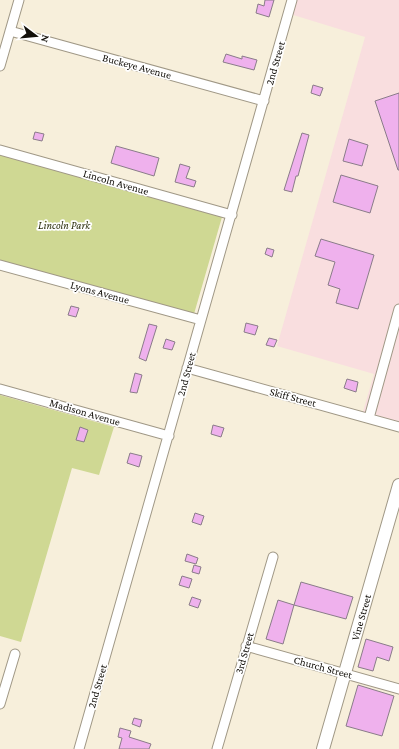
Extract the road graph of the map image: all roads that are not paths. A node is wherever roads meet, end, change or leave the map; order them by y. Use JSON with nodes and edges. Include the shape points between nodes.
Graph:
{"nodes":[{"id":1,"x":19,"y":0,"type":"edge"},
{"id":2,"x":292,"y":0,"type":"edge"},
{"id":3,"x":10,"y":31,"type":"junction"},
{"id":4,"x":0,"y":66,"type":"edge"},
{"id":5,"x":264,"y":101,"type":"junction"},
{"id":6,"x":0,"y":150,"type":"edge"},
{"id":7,"x":232,"y":215,"type":"junction"},
{"id":8,"x":0,"y":265,"type":"edge"},
{"id":9,"x":399,"y":309,"type":"edge"},
{"id":10,"x":201,"y":320,"type":"junction"},
{"id":11,"x":187,"y":368,"type":"junction"},
{"id":12,"x":0,"y":388,"type":"edge"},
{"id":13,"x":369,"y":418,"type":"junction"},
{"id":14,"x":399,"y":427,"type":"edge"},
{"id":15,"x":169,"y":436,"type":"junction"},
{"id":16,"x":399,"y":485,"type":"edge"},
{"id":17,"x":273,"y":557,"type":"dead end"},
{"id":18,"x":246,"y":646,"type":"junction"},
{"id":19,"x":14,"y":654,"type":"dead end"},
{"id":20,"x":345,"y":673,"type":"junction"},
{"id":21,"x":399,"y":689,"type":"edge"},
{"id":22,"x":0,"y":704,"type":"edge"},
{"id":23,"x":79,"y":749,"type":"edge"},
{"id":24,"x":217,"y":749,"type":"edge"},
{"id":25,"x":323,"y":749,"type":"edge"}],
"edges":[{"from":1,"to":3,"type":"street"},
{"from":2,"to":5,"type":"street","name":"2nd Street"},
{"from":3,"to":4,"type":"street"},
{"from":3,"to":5,"type":"street","name":"Buckeye Avenue"},
{"from":5,"to":7,"type":"street","name":"2nd Street"},
{"from":6,"to":7,"type":"street","name":"Lincoln Avenue"},
{"from":7,"to":10,"type":"street","name":"2nd Street"},
{"from":8,"to":10,"type":"street","name":"Lyons Avenue"},
{"from":9,"to":13,"type":"street"},
{"from":10,"to":11,"type":"street","name":"2nd Street"},
{"from":11,"to":13,"type":"street","name":"Skiff Street"},
{"from":11,"to":15,"type":"street","name":"2nd Street"},
{"from":12,"to":15,"type":"street","name":"Madison Avenue"},
{"from":13,"to":14,"type":"street","name":"Skiff Street"},
{"from":15,"to":23,"type":"street","name":"2nd Street"},
{"from":16,"to":20,"type":"main road","name":"Vine Street"},
{"from":17,"to":18,"type":"street","name":"3rd Street"},
{"from":18,"to":20,"type":"street","name":"Church Street"},
{"from":18,"to":24,"type":"street","name":"3rd Street"},
{"from":19,"to":22,"type":"street"},
{"from":20,"to":21,"type":"street","name":"Church Street"},
{"from":20,"to":25,"type":"main road","name":"Vine Street"}]}
